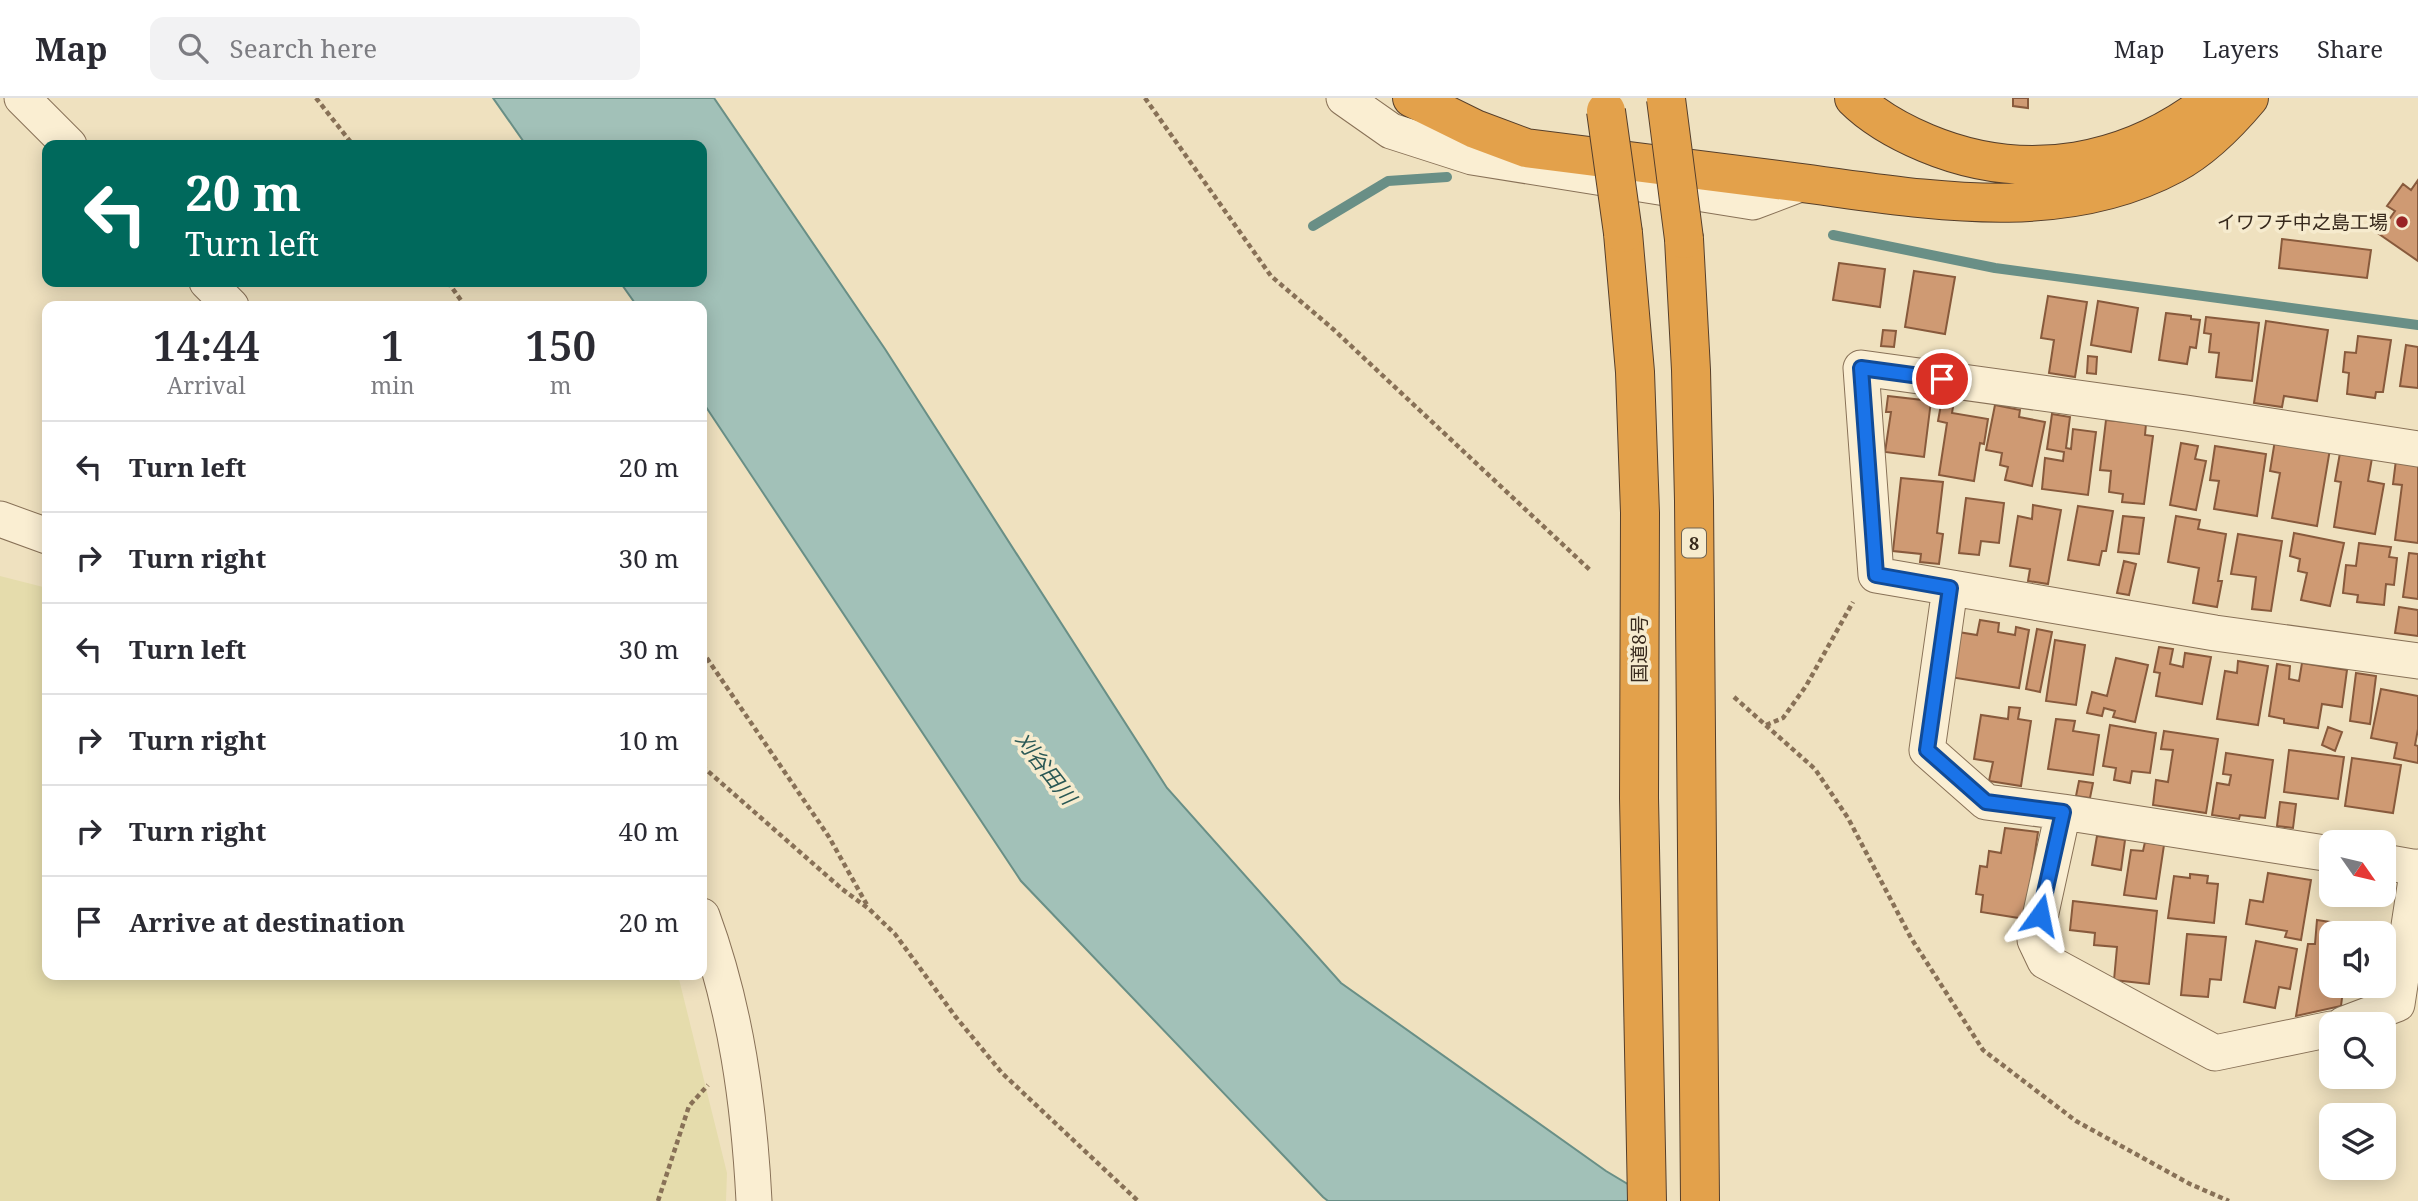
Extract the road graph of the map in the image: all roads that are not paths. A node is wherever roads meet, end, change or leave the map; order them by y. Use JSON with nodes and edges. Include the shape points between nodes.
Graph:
{"nodes":[{"id":1,"x":22,"y":98,"type":"edge"},
{"id":2,"x":1344,"y":98,"type":"edge"},
{"id":3,"x":1412,"y":98,"type":"edge"},
{"id":4,"x":1666,"y":98,"type":"edge"},
{"id":5,"x":1854,"y":98,"type":"edge"},
{"id":6,"x":2214,"y":98,"type":"edge"},
{"id":7,"x":2249,"y":98,"type":"edge"},
{"id":8,"x":1605,"y":104,"type":"edge"},
{"id":9,"x":64,"y":140,"type":"edge"},
{"id":10,"x":1803,"y":183,"type":"junction"},
{"id":11,"x":211,"y":287,"type":"edge"},
{"id":12,"x":226,"y":301,"type":"edge"},
{"id":13,"x":2418,"y":449,"type":"edge"},
{"id":14,"x":0,"y":519,"type":"edge"},
{"id":15,"x":42,"y":534,"type":"edge"},
{"id":16,"x":1950,"y":588,"type":"junction"},
{"id":17,"x":2418,"y":661,"type":"edge"},
{"id":18,"x":2063,"y":812,"type":"junction"},
{"id":19,"x":2319,"y":852,"type":"edge"},
{"id":20,"x":2396,"y":864,"type":"edge"},
{"id":21,"x":2418,"y":867,"type":"edge"},
{"id":22,"x":707,"y":930,"type":"edge"},
{"id":23,"x":2376,"y":1012,"type":"edge"},
{"id":24,"x":2319,"y":1031,"type":"edge"},
{"id":25,"x":754,"y":1201,"type":"edge"},
{"id":26,"x":1647,"y":1201,"type":"edge"},
{"id":27,"x":1700,"y":1201,"type":"edge"}],
"edges":[{"from":1,"to":9,"type":"street"},
{"from":2,"to":10,"type":"street","via":[[1391,131],[1472,157],[1753,202]]},
{"from":3,"to":10,"type":"highway","via":[[1526,148]]},
{"from":4,"to":27,"type":"highway","number":"8","bridge":true,"via":[[1684,239],[1691,370]]},
{"from":5,"to":6,"type":"highway","via":[[1886,123],[1941,149],[2030,166],[2091,159],[2128,148],[2161,135]]},
{"from":7,"to":10,"type":"highway","via":[[2204,143],[2174,164],[2110,190],[2070,199],[2024,203],[1927,199]]},
{"from":8,"to":26,"type":"highway","name":"国道8号","bridge":true,"via":[[1635,372]]},
{"from":11,"to":12,"type":"street"},
{"from":13,"to":16,"type":"street","via":[[1861,368],[1876,575]]},
{"from":14,"to":15,"type":"street"},
{"from":16,"to":17,"type":"street","via":[[2215,634]]},
{"from":16,"to":18,"type":"street","via":[[1927,750],[1986,802]]},
{"from":18,"to":19,"type":"street"},
{"from":18,"to":24,"type":"street","via":[[2035,940],[2045,961],[2215,1053]]},
{"from":20,"to":21,"type":"street"},
{"from":21,"to":23,"type":"street","via":[[2397,1004]]},
{"from":22,"to":25,"type":"street","via":[[741,1061]]}]}
